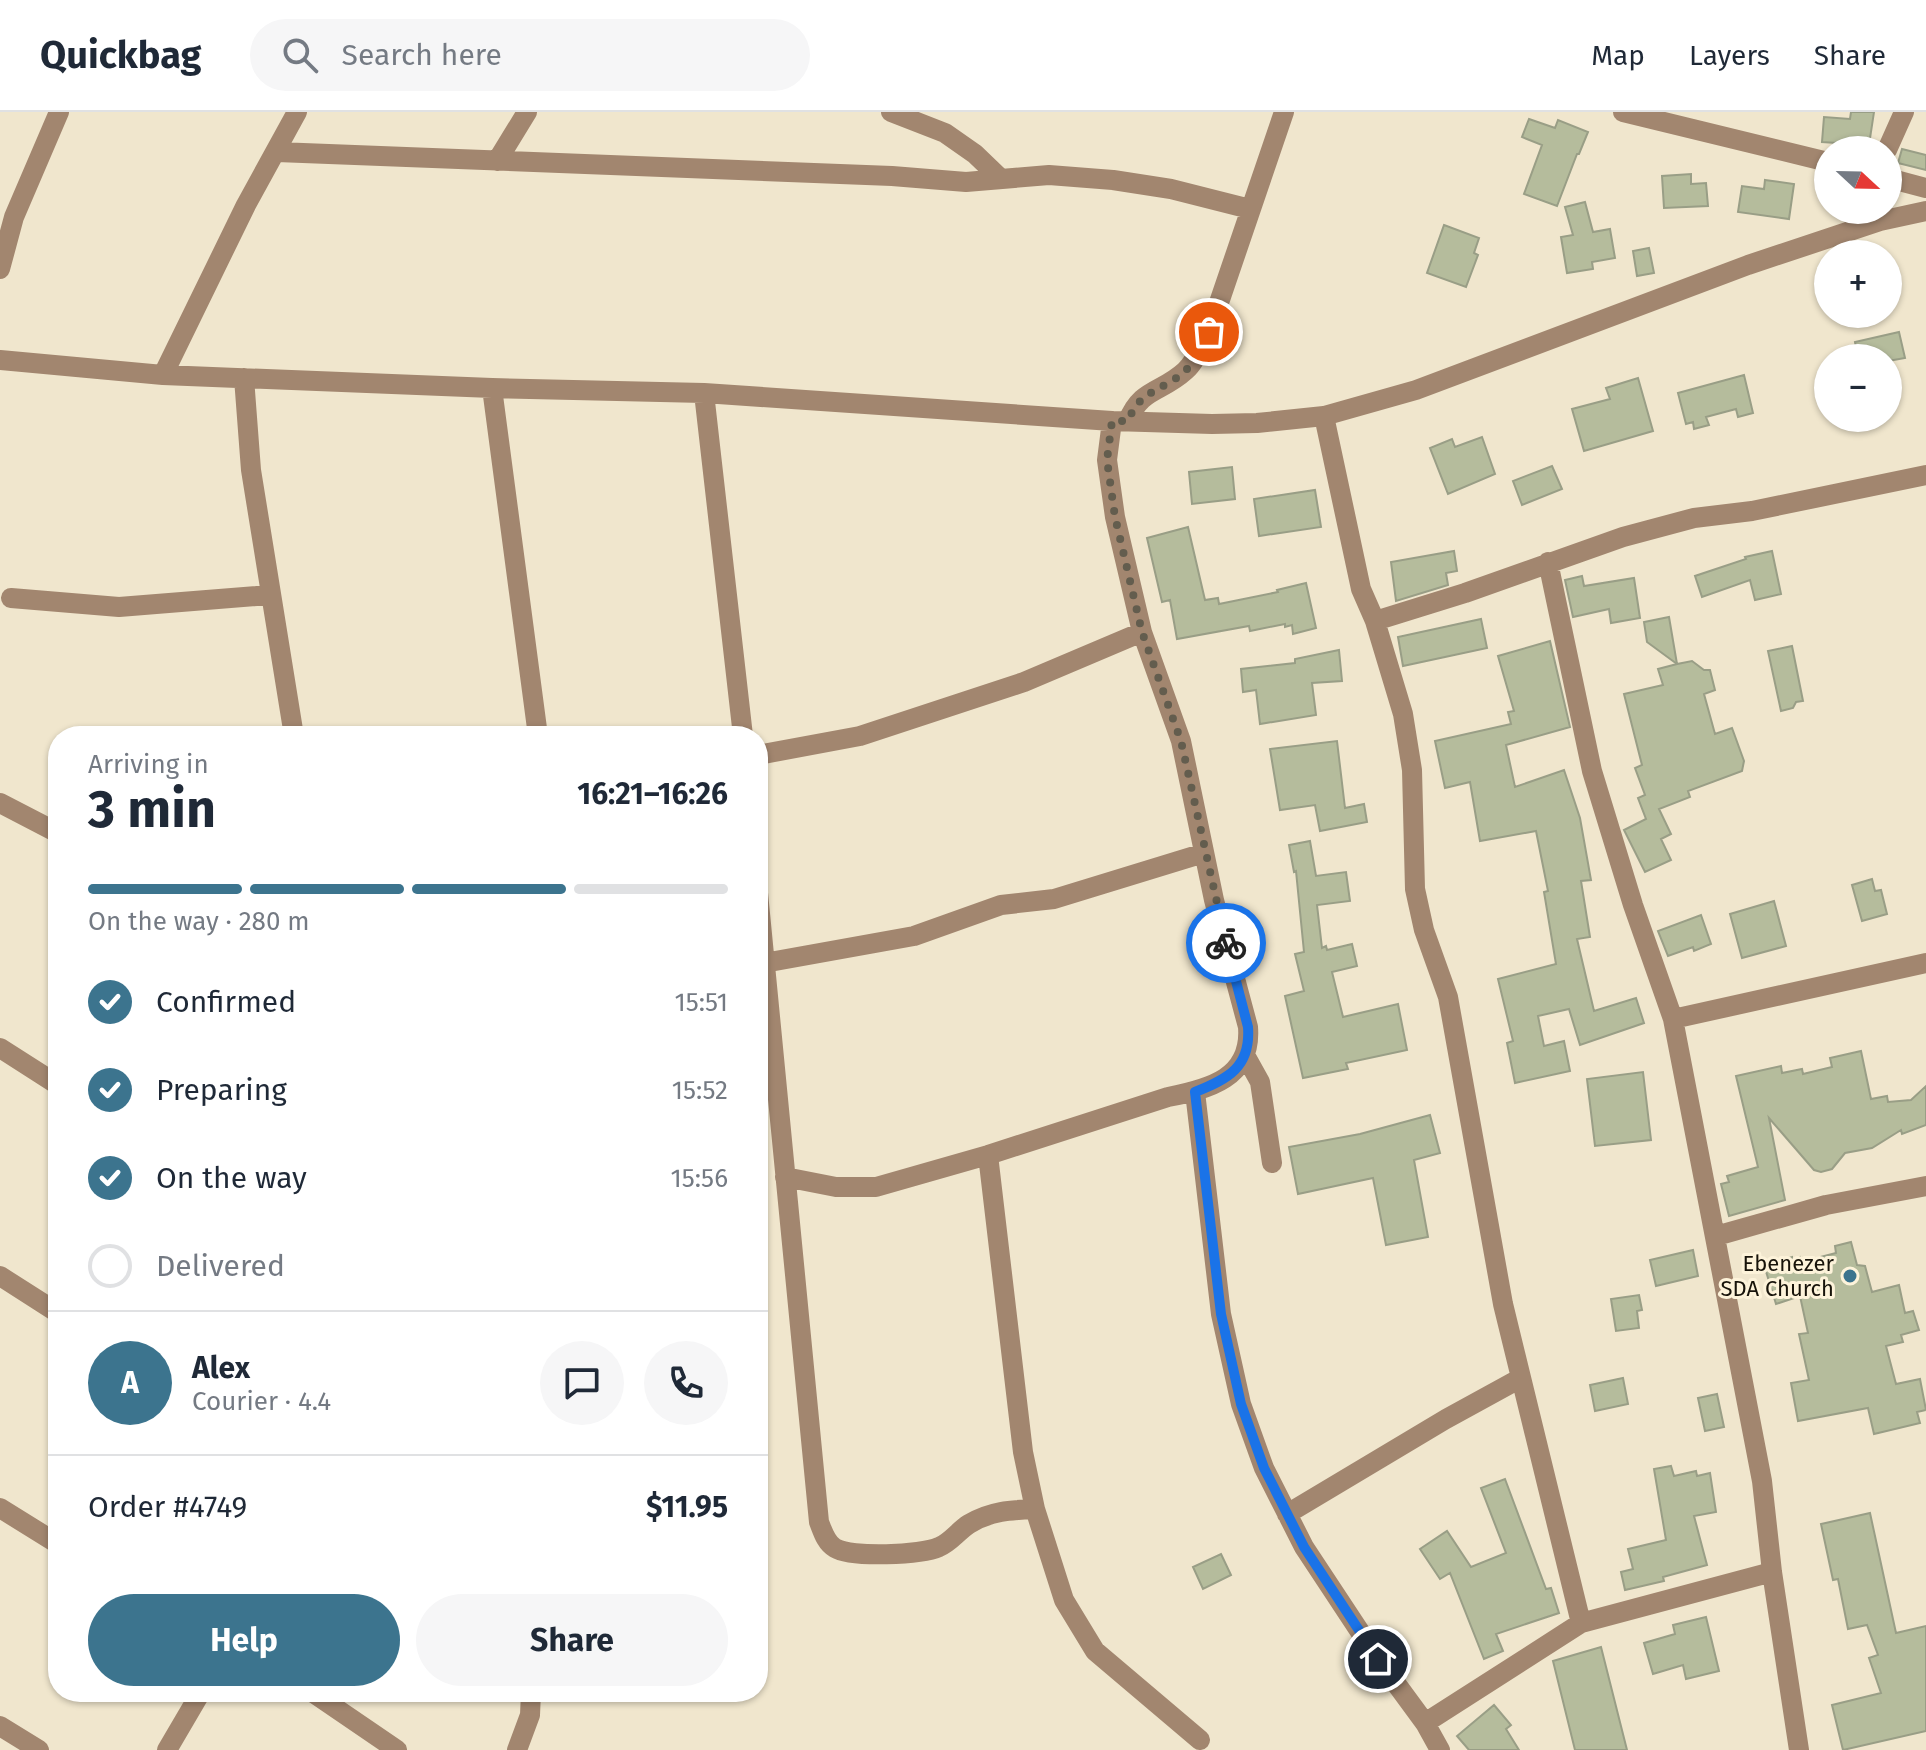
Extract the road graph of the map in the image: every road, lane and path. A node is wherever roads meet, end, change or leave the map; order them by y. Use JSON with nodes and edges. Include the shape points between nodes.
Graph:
{"nodes":[{"id":1,"x":59,"y":112,"type":"edge"},
{"id":2,"x":297,"y":112,"type":"edge"},
{"id":3,"x":527,"y":112,"type":"edge"},
{"id":4,"x":891,"y":112,"type":"edge"},
{"id":5,"x":1284,"y":112,"type":"edge"},
{"id":6,"x":1623,"y":112,"type":"edge"},
{"id":7,"x":1904,"y":112,"type":"edge"},
{"id":8,"x":1679,"y":118,"type":"edge"},
{"id":9,"x":1893,"y":136,"type":"edge"},
{"id":10,"x":277,"y":152,"type":"junction"},
{"id":11,"x":1814,"y":158,"type":"edge"},
{"id":12,"x":497,"y":161,"type":"junction"},
{"id":13,"x":1001,"y":179,"type":"junction"},
{"id":14,"x":1902,"y":182,"type":"edge"},
{"id":15,"x":1926,"y":188,"type":"edge"},
{"id":16,"x":1250,"y":209,"type":"junction"},
{"id":17,"x":1926,"y":211,"type":"edge"},
{"id":18,"x":0,"y":269,"type":"edge"},
{"id":19,"x":0,"y":360,"type":"edge"},
{"id":20,"x":163,"y":375,"type":"junction"},
{"id":21,"x":244,"y":378,"type":"junction"},
{"id":22,"x":492,"y":388,"type":"junction"},
{"id":23,"x":704,"y":393,"type":"junction"},
{"id":24,"x":1324,"y":416,"type":"junction"},
{"id":25,"x":1120,"y":421,"type":"junction"},
{"id":26,"x":1926,"y":475,"type":"edge"},
{"id":27,"x":1548,"y":562,"type":"junction"},
{"id":28,"x":269,"y":595,"type":"junction"},
{"id":29,"x":11,"y":598,"type":"dead end"},
{"id":30,"x":1375,"y":621,"type":"junction"},
{"id":31,"x":1142,"y":632,"type":"junction"},
{"id":32,"x":292,"y":726,"type":"edge"},
{"id":33,"x":537,"y":726,"type":"edge"},
{"id":34,"x":742,"y":726,"type":"edge"},
{"id":35,"x":768,"y":753,"type":"edge"},
{"id":36,"x":0,"y":803,"type":"edge"},
{"id":37,"x":48,"y":828,"type":"edge"},
{"id":38,"x":1204,"y":853,"type":"junction"},
{"id":39,"x":768,"y":962,"type":"edge"},
{"id":40,"x":1926,"y":963,"type":"edge"},
{"id":41,"x":768,"y":1004,"type":"edge"},
{"id":42,"x":1673,"y":1019,"type":"junction"},
{"id":43,"x":0,"y":1048,"type":"edge"},
{"id":44,"x":1245,"y":1055,"type":"junction"},
{"id":45,"x":48,"y":1079,"type":"edge"},
{"id":46,"x":1195,"y":1092,"type":"junction"},
{"id":47,"x":988,"y":1155,"type":"junction"},
{"id":48,"x":1272,"y":1163,"type":"dead end"},
{"id":49,"x":785,"y":1177,"type":"junction"},
{"id":50,"x":1926,"y":1190,"type":"edge"},
{"id":51,"x":1716,"y":1236,"type":"junction"},
{"id":52,"x":0,"y":1276,"type":"edge"},
{"id":53,"x":48,"y":1307,"type":"edge"},
{"id":54,"x":1519,"y":1379,"type":"junction"},
{"id":55,"x":0,"y":1508,"type":"edge"},
{"id":56,"x":1035,"y":1509,"type":"junction"},
{"id":57,"x":1287,"y":1514,"type":"junction"},
{"id":58,"x":48,"y":1538,"type":"edge"},
{"id":59,"x":1772,"y":1572,"type":"junction"},
{"id":60,"x":1581,"y":1623,"type":"junction"},
{"id":61,"x":195,"y":1702,"type":"edge"},
{"id":62,"x":327,"y":1702,"type":"edge"},
{"id":63,"x":531,"y":1702,"type":"edge"},
{"id":64,"x":1425,"y":1723,"type":"junction"},
{"id":65,"x":0,"y":1726,"type":"edge"},
{"id":66,"x":1200,"y":1740,"type":"dead end"},
{"id":67,"x":39,"y":1750,"type":"edge"},
{"id":68,"x":167,"y":1750,"type":"edge"},
{"id":69,"x":397,"y":1750,"type":"edge"},
{"id":70,"x":517,"y":1750,"type":"edge"},
{"id":71,"x":1440,"y":1750,"type":"edge"},
{"id":72,"x":1799,"y":1750,"type":"edge"}],
"edges":[{"from":1,"to":18,"type":"street","via":[[14,217]]},
{"from":2,"to":10,"type":"street"},
{"from":3,"to":12,"type":"street"},
{"from":4,"to":13,"type":"street","via":[[945,133]]},
{"from":5,"to":16,"type":"street"},
{"from":6,"to":8,"type":"street"},
{"from":7,"to":9,"type":"street"},
{"from":8,"to":11,"type":"street"},
{"from":10,"to":12,"type":"street"},
{"from":10,"to":20,"type":"street"},
{"from":12,"to":13,"type":"street","via":[[966,182]]},
{"from":13,"to":16,"type":"street","via":[[1049,175],[1113,180]]},
{"from":14,"to":15,"type":"street"},
{"from":16,"to":25,"type":"street","via":[[1209,332],[1192,363],[1137,401]]},
{"from":17,"to":24,"type":"street","via":[[1748,265],[1416,390]]},
{"from":19,"to":20,"type":"street"},
{"from":20,"to":21,"type":"street"},
{"from":21,"to":22,"type":"street"},
{"from":21,"to":28,"type":"street"},
{"from":22,"to":23,"type":"street"},
{"from":22,"to":33,"type":"street"},
{"from":23,"to":25,"type":"street"},
{"from":23,"to":34,"type":"street"},
{"from":24,"to":25,"type":"street","via":[[1212,424]]},
{"from":24,"to":30,"type":"street","via":[[1361,589]]},
{"from":25,"to":31,"type":"street","via":[[1107,460]]},
{"from":26,"to":27,"type":"street","via":[[1694,518]]},
{"from":27,"to":30,"type":"street"},
{"from":27,"to":42,"type":"street","via":[[1592,771]]},
{"from":28,"to":29,"type":"street","via":[[119,607]]},
{"from":28,"to":32,"type":"street"},
{"from":30,"to":54,"type":"street","via":[[1403,714],[1412,770],[1415,889],[1448,997]]},
{"from":31,"to":35,"type":"street","via":[[1024,682],[860,736]]},
{"from":31,"to":38,"type":"street","via":[[1176,721]]},
{"from":36,"to":37,"type":"street"},
{"from":38,"to":39,"type":"street","via":[[1054,899],[1001,905],[914,936]]},
{"from":38,"to":44,"type":"street","via":[[1248,1027]]},
{"from":40,"to":42,"type":"street"},
{"from":41,"to":49,"type":"street"},
{"from":42,"to":51,"type":"street"},
{"from":43,"to":45,"type":"street"},
{"from":44,"to":46,"type":"street","via":[[1226,1078]]},
{"from":44,"to":48,"type":"street","via":[[1260,1082]]},
{"from":46,"to":47,"type":"street"},
{"from":46,"to":57,"type":"street","via":[[1221,1314],[1241,1404]]},
{"from":47,"to":49,"type":"street","via":[[876,1187],[836,1187]]},
{"from":47,"to":56,"type":"street","via":[[1023,1452]]},
{"from":49,"to":56,"type":"street","via":[[819,1522],[827,1541],[845,1553],[905,1554],[936,1549],[967,1525],[1002,1510]]},
{"from":50,"to":51,"type":"street","via":[[1826,1205]]},
{"from":51,"to":59,"type":"street","via":[[1762,1481]]},
{"from":52,"to":53,"type":"street"},
{"from":54,"to":57,"type":"street"},
{"from":54,"to":60,"type":"street"},
{"from":55,"to":58,"type":"street"},
{"from":56,"to":66,"type":"street","via":[[1064,1600],[1095,1651]]},
{"from":57,"to":64,"type":"street"},
{"from":59,"to":60,"type":"street"},
{"from":59,"to":72,"type":"street"},
{"from":60,"to":64,"type":"street"},
{"from":61,"to":68,"type":"street"},
{"from":62,"to":69,"type":"street"},
{"from":63,"to":70,"type":"street"},
{"from":64,"to":71,"type":"street"},
{"from":65,"to":67,"type":"street"}]}
